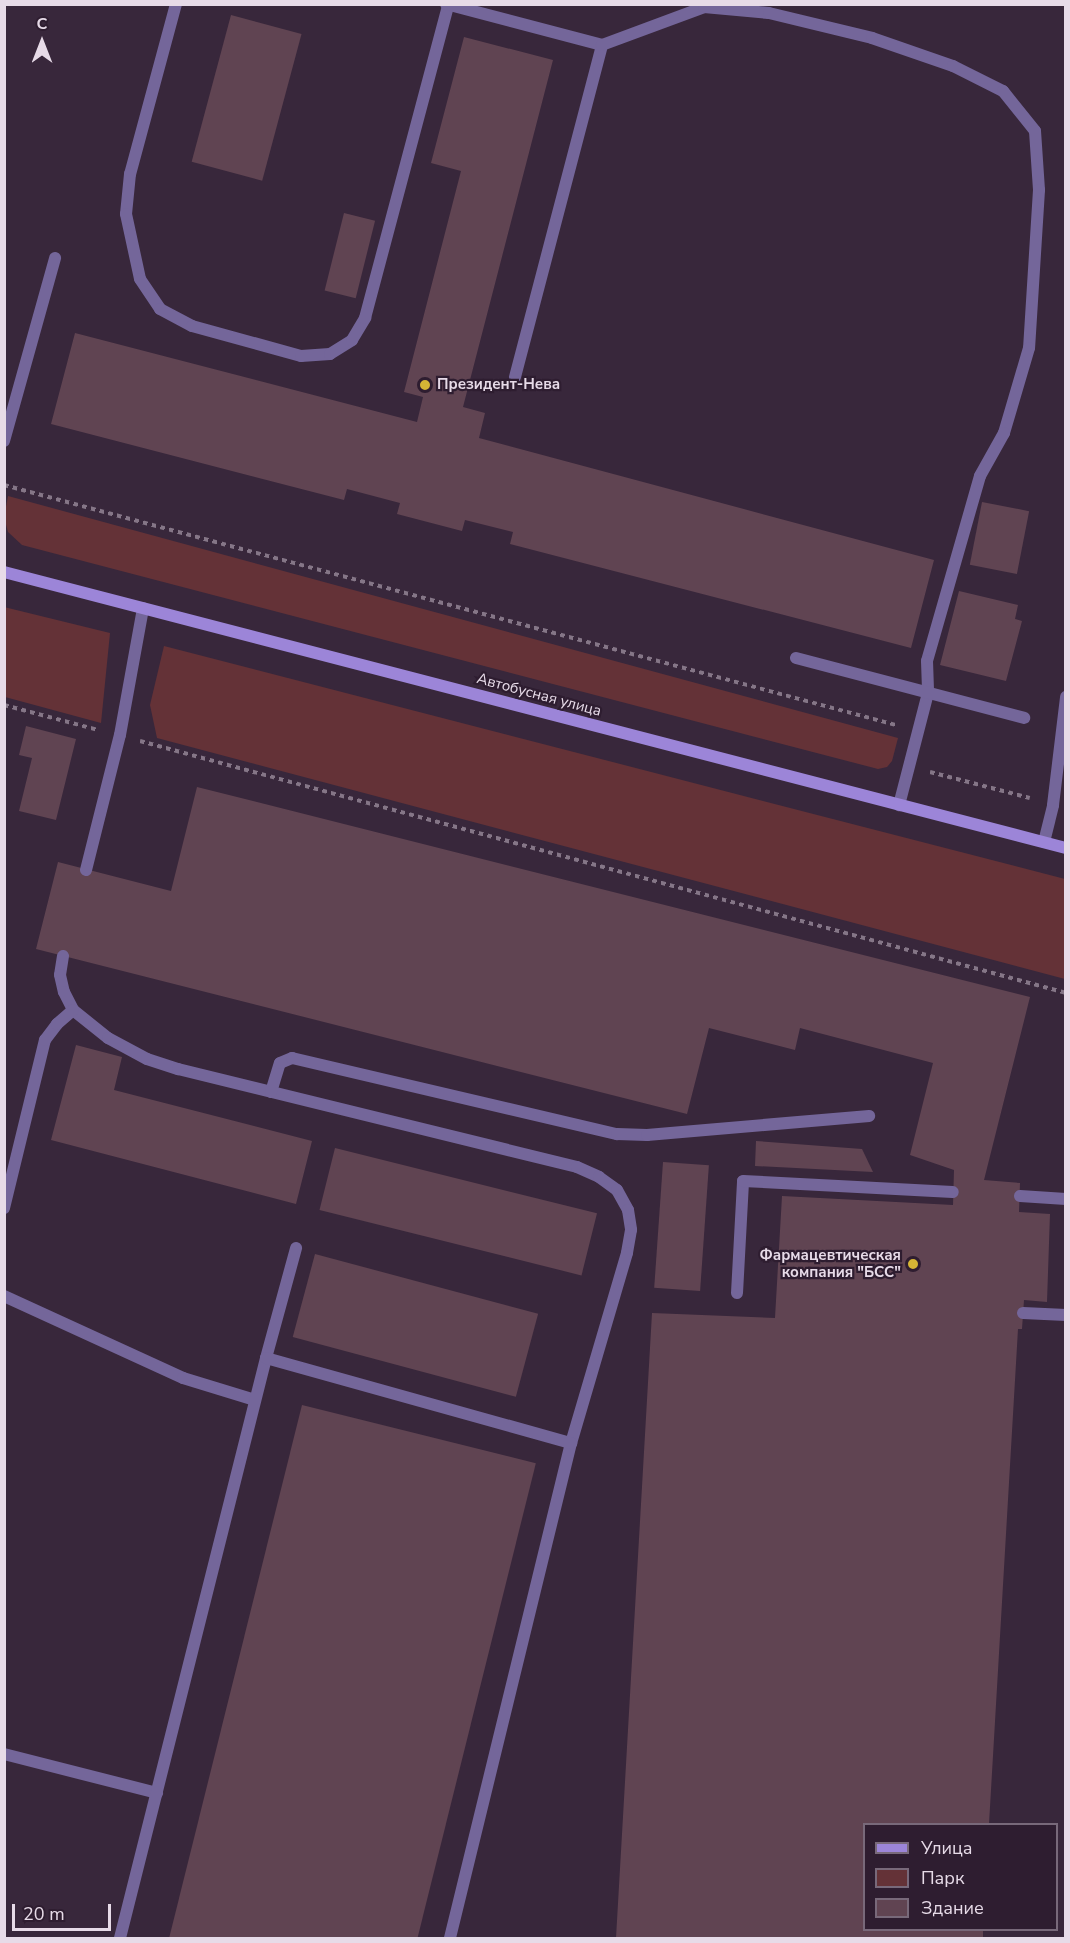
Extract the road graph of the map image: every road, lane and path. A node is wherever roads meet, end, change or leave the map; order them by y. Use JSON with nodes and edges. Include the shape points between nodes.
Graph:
{"nodes":[{"id":1,"x":176,"y":4,"type":"edge"},
{"id":2,"x":447,"y":5,"type":"edge"},
{"id":3,"x":602,"y":45,"type":"junction"},
{"id":4,"x":55,"y":258,"type":"dead end"},
{"id":5,"x":515,"y":377,"type":"dead end"},
{"id":6,"x":4,"y":441,"type":"edge"},
{"id":7,"x":4,"y":485,"type":"edge"},
{"id":8,"x":4,"y":572,"type":"edge"},
{"id":9,"x":143,"y":608,"type":"junction"},
{"id":10,"x":796,"y":658,"type":"dead end"},
{"id":11,"x":928,"y":693,"type":"junction"},
{"id":12,"x":1065,"y":697,"type":"edge"},
{"id":13,"x":4,"y":705,"type":"edge"},
{"id":14,"x":1024,"y":718,"type":"dead end"},
{"id":15,"x":918,"y":731,"type":"junction"},
{"id":16,"x":120,"y":735,"type":"junction"},
{"id":17,"x":909,"y":766,"type":"junction"},
{"id":18,"x":899,"y":805,"type":"junction"},
{"id":19,"x":1053,"y":805,"type":"junction"},
{"id":20,"x":1044,"y":842,"type":"junction"},
{"id":21,"x":1065,"y":848,"type":"edge"},
{"id":22,"x":86,"y":870,"type":"dead end"},
{"id":23,"x":63,"y":956,"type":"dead end"},
{"id":24,"x":1065,"y":993,"type":"edge"},
{"id":25,"x":73,"y":1010,"type":"junction"},
{"id":26,"x":271,"y":1092,"type":"junction"},
{"id":27,"x":868,"y":1116,"type":"dead end"},
{"id":28,"x":953,"y":1192,"type":"dead end"},
{"id":29,"x":1020,"y":1197,"type":"dead end"},
{"id":30,"x":1065,"y":1199,"type":"edge"},
{"id":31,"x":4,"y":1208,"type":"edge"},
{"id":32,"x":297,"y":1248,"type":"dead end"},
{"id":33,"x":737,"y":1293,"type":"dead end"},
{"id":34,"x":4,"y":1296,"type":"edge"},
{"id":35,"x":1023,"y":1313,"type":"dead end"},
{"id":36,"x":1065,"y":1315,"type":"edge"},
{"id":37,"x":266,"y":1358,"type":"junction"},
{"id":38,"x":255,"y":1400,"type":"junction"},
{"id":39,"x":570,"y":1443,"type":"junction"},
{"id":40,"x":4,"y":1754,"type":"edge"},
{"id":41,"x":157,"y":1793,"type":"junction"},
{"id":42,"x":120,"y":1938,"type":"edge"},
{"id":43,"x":450,"y":1938,"type":"edge"}],
"edges":[{"from":1,"to":2,"type":"lane","via":[[130,174],[126,214],[140,279],[160,309],[192,326],[301,356],[330,354],[352,340],[365,318]]},
{"from":2,"to":3,"type":"lane"},
{"from":3,"to":5,"type":"lane"},
{"from":3,"to":11,"type":"lane","via":[[704,7],[769,13],[872,38],[953,66],[1003,91],[1035,131],[1039,190],[1029,348],[1004,433],[980,476],[972,502],[927,661]]},
{"from":4,"to":6,"type":"lane"},
{"from":7,"to":15,"type":"path"},
{"from":8,"to":9,"type":"street","name":"Автобусная улица"},
{"from":9,"to":16,"type":"lane"},
{"from":9,"to":18,"type":"street","name":"Автобусная улица"},
{"from":10,"to":11,"type":"lane"},
{"from":11,"to":14,"type":"lane"},
{"from":11,"to":15,"type":"lane"},
{"from":12,"to":19,"type":"lane"},
{"from":13,"to":16,"type":"path"},
{"from":15,"to":17,"type":"lane"},
{"from":16,"to":22,"type":"lane"},
{"from":16,"to":24,"type":"path"},
{"from":17,"to":18,"type":"lane"},
{"from":17,"to":19,"type":"path"},
{"from":18,"to":20,"type":"street","name":"Автобусная улица"},
{"from":19,"to":20,"type":"lane"},
{"from":20,"to":21,"type":"street","name":"Автобусная улица"},
{"from":23,"to":25,"type":"lane","via":[[60,975]]},
{"from":25,"to":26,"type":"lane","via":[[108,1038],[147,1059]]},
{"from":25,"to":31,"type":"lane","via":[[45,1040]]},
{"from":26,"to":27,"type":"lane","via":[[280,1063],[292,1058],[617,1134],[647,1135]]},
{"from":26,"to":39,"type":"lane","via":[[577,1167],[616,1190],[628,1210],[631,1230],[627,1253]]},
{"from":28,"to":33,"type":"lane","via":[[743,1181]]},
{"from":29,"to":30,"type":"lane"},
{"from":32,"to":37,"type":"lane"},
{"from":34,"to":38,"type":"lane","via":[[183,1378]]},
{"from":35,"to":36,"type":"lane"},
{"from":37,"to":38,"type":"lane"},
{"from":37,"to":39,"type":"lane"},
{"from":38,"to":41,"type":"lane"},
{"from":39,"to":43,"type":"lane"},
{"from":40,"to":41,"type":"lane"},
{"from":41,"to":42,"type":"lane"}]}
